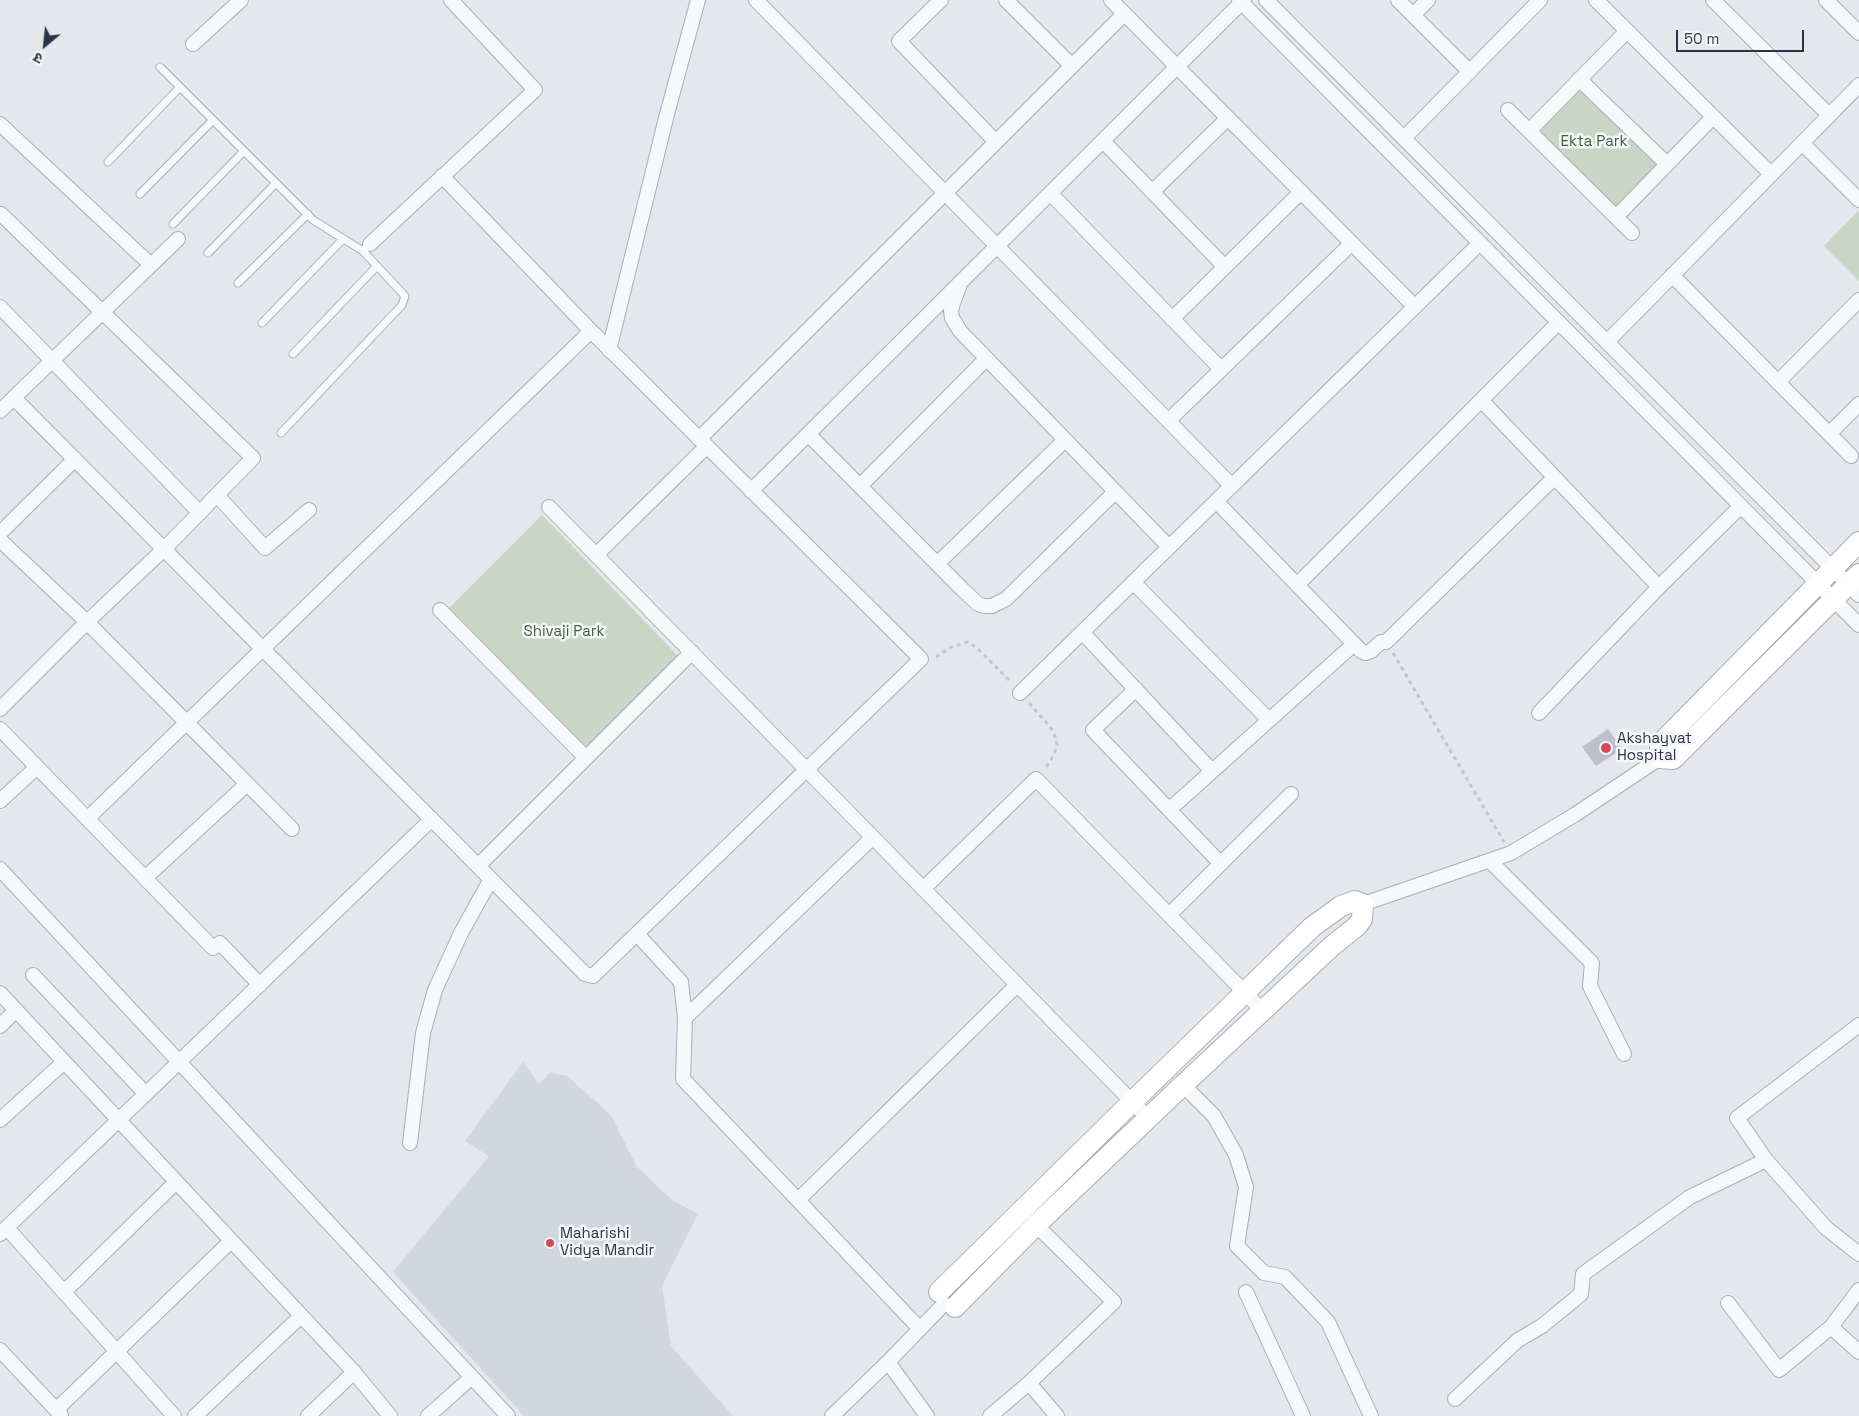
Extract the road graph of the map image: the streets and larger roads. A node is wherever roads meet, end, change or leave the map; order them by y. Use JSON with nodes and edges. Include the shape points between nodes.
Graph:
{"nodes":[{"id":1,"x":241,"y":0,"type":"edge"},
{"id":2,"x":451,"y":0,"type":"edge"},
{"id":3,"x":698,"y":0,"type":"edge"},
{"id":4,"x":756,"y":0,"type":"edge"},
{"id":5,"x":941,"y":0,"type":"edge"},
{"id":6,"x":1006,"y":0,"type":"edge"},
{"id":7,"x":1111,"y":0,"type":"edge"},
{"id":8,"x":1266,"y":0,"type":"edge"},
{"id":9,"x":1398,"y":0,"type":"edge"},
{"id":10,"x":1428,"y":0,"type":"edge"},
{"id":11,"x":1540,"y":0,"type":"edge"},
{"id":12,"x":1596,"y":0,"type":"edge"},
{"id":13,"x":1713,"y":0,"type":"edge"},
{"id":14,"x":1826,"y":0,"type":"edge"},
{"id":15,"x":1242,"y":1,"type":"edge"},
{"id":16,"x":1124,"y":14,"type":"junction"},
{"id":17,"x":1413,"y":15,"type":"junction"},
{"id":18,"x":1626,"y":31,"type":"junction"},
{"id":19,"x":1859,"y":33,"type":"edge"},
{"id":20,"x":193,"y":44,"type":"dead end"},
{"id":21,"x":1072,"y":66,"type":"junction"},
{"id":22,"x":1177,"y":67,"type":"junction"},
{"id":23,"x":1469,"y":72,"type":"junction"},
{"id":24,"x":1579,"y":79,"type":"junction"},
{"id":25,"x":1859,"y":85,"type":"edge"},
{"id":26,"x":1508,"y":110,"type":"dead end"},
{"id":27,"x":1829,"y":115,"type":"junction"},
{"id":28,"x":1713,"y":117,"type":"junction"},
{"id":29,"x":1228,"y":118,"type":"junction"},
{"id":30,"x":0,"y":124,"type":"edge"},
{"id":31,"x":1529,"y":131,"type":"junction"},
{"id":32,"x":1404,"y":138,"type":"junction"},
{"id":33,"x":1103,"y":141,"type":"junction"},
{"id":34,"x":996,"y":142,"type":"junction"},
{"id":35,"x":1802,"y":143,"type":"junction"},
{"id":36,"x":1667,"y":164,"type":"junction"},
{"id":37,"x":1771,"y":174,"type":"junction"},
{"id":38,"x":442,"y":176,"type":"junction"},
{"id":39,"x":1152,"y":192,"type":"junction"},
{"id":40,"x":1301,"y":192,"type":"junction"},
{"id":41,"x":945,"y":193,"type":"junction"},
{"id":42,"x":1050,"y":193,"type":"junction"},
{"id":43,"x":1859,"y":200,"type":"edge"},
{"id":44,"x":1,"y":214,"type":"edge"},
{"id":45,"x":1616,"y":217,"type":"junction"},
{"id":46,"x":1632,"y":233,"type":"dead end"},
{"id":47,"x":178,"y":239,"type":"dead end"},
{"id":48,"x":1352,"y":243,"type":"junction"},
{"id":49,"x":1480,"y":243,"type":"junction"},
{"id":50,"x":997,"y":246,"type":"junction"},
{"id":51,"x":366,"y":248,"type":"road end"},
{"id":52,"x":151,"y":265,"type":"junction"},
{"id":53,"x":1225,"y":267,"type":"junction"},
{"id":54,"x":1672,"y":275,"type":"junction"},
{"id":55,"x":961,"y":282,"type":"junction"},
{"id":56,"x":1859,"y":300,"type":"edge"},
{"id":57,"x":1415,"y":307,"type":"junction"},
{"id":58,"x":0,"y":308,"type":"edge"},
{"id":59,"x":102,"y":312,"type":"junction"},
{"id":60,"x":1172,"y":319,"type":"junction"},
{"id":61,"x":1559,"y":322,"type":"junction"},
{"id":62,"x":591,"y":331,"type":"junction"},
{"id":63,"x":1607,"y":342,"type":"junction"},
{"id":64,"x":610,"y":350,"type":"junction"},
{"id":65,"x":986,"y":359,"type":"junction"},
{"id":66,"x":52,"y":361,"type":"junction"},
{"id":67,"x":1221,"y":369,"type":"junction"},
{"id":68,"x":1778,"y":382,"type":"junction"},
{"id":69,"x":14,"y":398,"type":"junction"},
{"id":70,"x":1481,"y":400,"type":"junction"},
{"id":71,"x":1859,"y":404,"type":"edge"},
{"id":72,"x":0,"y":411,"type":"edge"},
{"id":73,"x":1168,"y":421,"type":"junction"},
{"id":74,"x":808,"y":434,"type":"junction"},
{"id":75,"x":1829,"y":434,"type":"junction"},
{"id":76,"x":1065,"y":440,"type":"junction"},
{"id":77,"x":703,"y":442,"type":"junction"},
{"id":78,"x":1851,"y":456,"type":"dead end"},
{"id":79,"x":75,"y":459,"type":"junction"},
{"id":80,"x":1554,"y":478,"type":"junction"},
{"id":81,"x":860,"y":486,"type":"junction"},
{"id":82,"x":1232,"y":486,"type":"junction"},
{"id":83,"x":751,"y":490,"type":"junction"},
{"id":84,"x":1115,"y":492,"type":"junction"},
{"id":85,"x":217,"y":495,"type":"junction"},
{"id":86,"x":1216,"y":501,"type":"junction"},
{"id":87,"x":1741,"y":506,"type":"junction"},
{"id":88,"x":549,"y":507,"type":"dead end"},
{"id":89,"x":309,"y":510,"type":"dead end"},
{"id":90,"x":200,"y":513,"type":"junction"},
{"id":91,"x":0,"y":533,"type":"edge"},
{"id":92,"x":0,"y":540,"type":"edge"},
{"id":93,"x":1859,"y":542,"type":"edge"},
{"id":94,"x":1169,"y":547,"type":"junction"},
{"id":95,"x":164,"y":549,"type":"junction"},
{"id":96,"x":596,"y":555,"type":"junction"},
{"id":97,"x":937,"y":564,"type":"junction"},
{"id":98,"x":1832,"y":568,"type":"junction"},
{"id":99,"x":1133,"y":582,"type":"junction"},
{"id":100,"x":1817,"y":583,"type":"junction"},
{"id":101,"x":1297,"y":585,"type":"junction"},
{"id":102,"x":1856,"y":585,"type":"edge"},
{"id":103,"x":1659,"y":587,"type":"junction"},
{"id":104,"x":1834,"y":600,"type":"junction"},
{"id":105,"x":440,"y":610,"type":"dead end"},
{"id":106,"x":87,"y":622,"type":"junction"},
{"id":107,"x":1859,"y":625,"type":"edge"},
{"id":108,"x":1082,"y":632,"type":"junction"},
{"id":109,"x":1354,"y":644,"type":"junction"},
{"id":110,"x":263,"y":649,"type":"junction"},
{"id":111,"x":692,"y":652,"type":"junction"},
{"id":112,"x":1136,"y":689,"type":"junction"},
{"id":113,"x":1020,"y":693,"type":"road end"},
{"id":114,"x":0,"y":709,"type":"edge"},
{"id":115,"x":1539,"y":713,"type":"dead end"},
{"id":116,"x":1269,"y":720,"type":"junction"},
{"id":117,"x":187,"y":722,"type":"junction"},
{"id":118,"x":0,"y":729,"type":"edge"},
{"id":119,"x":586,"y":758,"type":"junction"},
{"id":120,"x":1660,"y":758,"type":"junction"},
{"id":121,"x":37,"y":767,"type":"junction"},
{"id":122,"x":806,"y":770,"type":"junction"},
{"id":123,"x":1211,"y":770,"type":"junction"},
{"id":124,"x":247,"y":784,"type":"junction"},
{"id":125,"x":1292,"y":794,"type":"dead end"},
{"id":126,"x":0,"y":801,"type":"edge"},
{"id":127,"x":1170,"y":809,"type":"junction"},
{"id":128,"x":87,"y":819,"type":"junction"},
{"id":129,"x":432,"y":819,"type":"junction"},
{"id":130,"x":292,"y":829,"type":"dead end"},
{"id":131,"x":873,"y":838,"type":"junction"},
{"id":132,"x":1490,"y":860,"type":"junction"},
{"id":133,"x":1221,"y":864,"type":"junction"},
{"id":134,"x":478,"y":866,"type":"junction"},
{"id":135,"x":0,"y":869,"type":"edge"},
{"id":136,"x":145,"y":878,"type":"junction"},
{"id":137,"x":491,"y":879,"type":"junction"},
{"id":138,"x":923,"y":889,"type":"junction"},
{"id":139,"x":1363,"y":904,"type":"junction"},
{"id":140,"x":1170,"y":914,"type":"junction"},
{"id":141,"x":637,"y":934,"type":"junction"},
{"id":142,"x":33,"y":976,"type":"dead end"},
{"id":143,"x":260,"y":985,"type":"junction"},
{"id":144,"x":1017,"y":985,"type":"junction"},
{"id":145,"x":1244,"y":991,"type":"junction"},
{"id":146,"x":0,"y":993,"type":"edge"},
{"id":147,"x":16,"y":1010,"type":"junction"},
{"id":148,"x":1262,"y":1010,"type":"junction"},
{"id":149,"x":685,"y":1018,"type":"junction"},
{"id":150,"x":1859,"y":1025,"type":"edge"},
{"id":151,"x":0,"y":1026,"type":"edge"},
{"id":152,"x":1624,"y":1054,"type":"dead end"},
{"id":153,"x":64,"y":1062,"type":"junction"},
{"id":154,"x":179,"y":1063,"type":"junction"},
{"id":155,"x":1183,"y":1084,"type":"junction"},
{"id":156,"x":146,"y":1094,"type":"junction"},
{"id":157,"x":1132,"y":1102,"type":"junction"},
{"id":158,"x":1148,"y":1118,"type":"junction"},
{"id":159,"x":0,"y":1120,"type":"edge"},
{"id":160,"x":119,"y":1120,"type":"junction"},
{"id":161,"x":410,"y":1143,"type":"dead end"},
{"id":162,"x":1766,"y":1160,"type":"junction"},
{"id":163,"x":176,"y":1182,"type":"junction"},
{"id":164,"x":798,"y":1200,"type":"junction"},
{"id":165,"x":1036,"y":1225,"type":"junction"},
{"id":166,"x":3,"y":1231,"type":"edge"},
{"id":167,"x":232,"y":1241,"type":"junction"},
{"id":168,"x":1859,"y":1254,"type":"edge"},
{"id":169,"x":1859,"y":1290,"type":"edge"},
{"id":170,"x":64,"y":1292,"type":"junction"},
{"id":171,"x":1246,"y":1292,"type":"dead end"},
{"id":172,"x":946,"y":1301,"type":"junction"},
{"id":173,"x":1728,"y":1303,"type":"dead end"},
{"id":174,"x":301,"y":1316,"type":"junction"},
{"id":175,"x":1831,"y":1326,"type":"junction"},
{"id":176,"x":920,"y":1329,"type":"junction"},
{"id":177,"x":117,"y":1351,"type":"junction"},
{"id":178,"x":1859,"y":1352,"type":"edge"},
{"id":179,"x":2,"y":1358,"type":"edge"},
{"id":180,"x":888,"y":1362,"type":"junction"},
{"id":181,"x":354,"y":1372,"type":"junction"},
{"id":182,"x":472,"y":1377,"type":"junction"},
{"id":183,"x":1029,"y":1383,"type":"junction"},
{"id":184,"x":1456,"y":1399,"type":"dead end"},
{"id":185,"x":59,"y":1413,"type":"edge"},
{"id":186,"x":174,"y":1416,"type":"edge"},
{"id":187,"x":195,"y":1416,"type":"edge"},
{"id":188,"x":308,"y":1416,"type":"edge"},
{"id":189,"x":390,"y":1416,"type":"edge"},
{"id":190,"x":428,"y":1416,"type":"edge"},
{"id":191,"x":508,"y":1416,"type":"edge"},
{"id":192,"x":832,"y":1416,"type":"edge"},
{"id":193,"x":927,"y":1416,"type":"edge"},
{"id":194,"x":990,"y":1416,"type":"edge"},
{"id":195,"x":1057,"y":1416,"type":"edge"},
{"id":196,"x":1302,"y":1416,"type":"edge"},
{"id":197,"x":1371,"y":1416,"type":"edge"}],
"edges":[{"from":1,"to":20,"type":"street"},
{"from":2,"to":38,"type":"street","via":[[536,90]]},
{"from":3,"to":64,"type":"street"},
{"from":4,"to":41,"type":"street"},
{"from":5,"to":34,"type":"street","via":[[899,41]]},
{"from":6,"to":21,"type":"street"},
{"from":7,"to":16,"type":"street"},
{"from":8,"to":32,"type":"street"},
{"from":9,"to":17,"type":"street"},
{"from":10,"to":17,"type":"street"},
{"from":11,"to":23,"type":"street"},
{"from":12,"to":18,"type":"street"},
{"from":13,"to":27,"type":"street"},
{"from":14,"to":19,"type":"street"},
{"from":15,"to":22,"type":"street"},
{"from":15,"to":49,"type":"street"},
{"from":16,"to":21,"type":"street"},
{"from":16,"to":22,"type":"street"},
{"from":17,"to":23,"type":"street"},
{"from":18,"to":24,"type":"street"},
{"from":18,"to":28,"type":"street"},
{"from":21,"to":34,"type":"street"},
{"from":22,"to":29,"type":"street"},
{"from":22,"to":33,"type":"street"},
{"from":23,"to":32,"type":"street"},
{"from":24,"to":31,"type":"street"},
{"from":24,"to":36,"type":"street"},
{"from":25,"to":27,"type":"street"},
{"from":26,"to":31,"type":"street"},
{"from":27,"to":35,"type":"street"},
{"from":28,"to":36,"type":"street"},
{"from":28,"to":37,"type":"street"},
{"from":29,"to":39,"type":"street"},
{"from":29,"to":40,"type":"street"},
{"from":30,"to":52,"type":"street"},
{"from":31,"to":45,"type":"street"},
{"from":32,"to":63,"type":"street"},
{"from":33,"to":39,"type":"street"},
{"from":33,"to":42,"type":"street"},
{"from":34,"to":41,"type":"street"},
{"from":35,"to":37,"type":"street"},
{"from":35,"to":43,"type":"street"},
{"from":36,"to":45,"type":"street"},
{"from":37,"to":54,"type":"street"},
{"from":38,"to":51,"type":"street"},
{"from":38,"to":62,"type":"street"},
{"from":39,"to":53,"type":"street"},
{"from":40,"to":48,"type":"street"},
{"from":40,"to":53,"type":"street"},
{"from":41,"to":50,"type":"street"},
{"from":41,"to":77,"type":"street"},
{"from":42,"to":50,"type":"street"},
{"from":42,"to":60,"type":"street"},
{"from":44,"to":59,"type":"street"},
{"from":45,"to":46,"type":"street"},
{"from":47,"to":52,"type":"street"},
{"from":48,"to":57,"type":"street"},
{"from":48,"to":67,"type":"street"},
{"from":49,"to":57,"type":"street"},
{"from":49,"to":61,"type":"street"},
{"from":50,"to":55,"type":"street"},
{"from":50,"to":73,"type":"street"},
{"from":52,"to":59,"type":"street"},
{"from":53,"to":60,"type":"street"},
{"from":54,"to":63,"type":"street"},
{"from":54,"to":68,"type":"street"},
{"from":55,"to":65,"type":"street","via":[[952,302],[952,318]]},
{"from":55,"to":74,"type":"street"},
{"from":56,"to":68,"type":"street"},
{"from":57,"to":82,"type":"street"},
{"from":58,"to":66,"type":"street"},
{"from":59,"to":66,"type":"street"},
{"from":59,"to":85,"type":"street","via":[[253,458]]},
{"from":60,"to":67,"type":"street"},
{"from":61,"to":70,"type":"street"},
{"from":61,"to":87,"type":"street"},
{"from":62,"to":64,"type":"street"},
{"from":62,"to":110,"type":"street"},
{"from":63,"to":98,"type":"street"},
{"from":64,"to":77,"type":"street"},
{"from":65,"to":76,"type":"street"},
{"from":65,"to":81,"type":"street"},
{"from":66,"to":69,"type":"street"},
{"from":66,"to":90,"type":"street"},
{"from":67,"to":73,"type":"street"},
{"from":68,"to":75,"type":"street"},
{"from":69,"to":72,"type":"street"},
{"from":69,"to":79,"type":"street"},
{"from":70,"to":80,"type":"street"},
{"from":70,"to":101,"type":"street"},
{"from":71,"to":75,"type":"street"},
{"from":73,"to":82,"type":"street"},
{"from":74,"to":81,"type":"street"},
{"from":74,"to":83,"type":"street"},
{"from":75,"to":78,"type":"street"},
{"from":76,"to":84,"type":"street"},
{"from":76,"to":97,"type":"street"},
{"from":77,"to":83,"type":"street"},
{"from":77,"to":96,"type":"street"},
{"from":79,"to":91,"type":"street"},
{"from":79,"to":95,"type":"street"},
{"from":80,"to":103,"type":"street"},
{"from":80,"to":109,"type":"street","via":[[1386,642],[1381,642],[1366,654]]},
{"from":81,"to":97,"type":"street"},
{"from":82,"to":86,"type":"street"},
{"from":83,"to":122,"type":"street","via":[[921,659]]},
{"from":84,"to":94,"type":"street"},
{"from":84,"to":97,"type":"street","via":[[1006,599],[992,606],[978,604]]},
{"from":85,"to":89,"type":"street","via":[[265,548]]},
{"from":85,"to":90,"type":"street"},
{"from":86,"to":94,"type":"street"},
{"from":86,"to":101,"type":"street"},
{"from":87,"to":100,"type":"street"},
{"from":87,"to":103,"type":"street"},
{"from":88,"to":96,"type":"street"},
{"from":90,"to":95,"type":"street"},
{"from":92,"to":106,"type":"street"},
{"from":93,"to":98,"type":"street"},
{"from":94,"to":99,"type":"street"},
{"from":95,"to":106,"type":"street"},
{"from":95,"to":110,"type":"street"},
{"from":96,"to":111,"type":"street"},
{"from":98,"to":100,"type":"street"},
{"from":98,"to":102,"type":"street"},
{"from":99,"to":108,"type":"street"},
{"from":99,"to":116,"type":"street"},
{"from":100,"to":104,"type":"street"},
{"from":100,"to":120,"type":"street","via":[[1660,744]]},
{"from":101,"to":109,"type":"street"},
{"from":102,"to":104,"type":"street"},
{"from":103,"to":115,"type":"street"},
{"from":104,"to":107,"type":"street"},
{"from":104,"to":120,"type":"street","via":[[1673,759]]},
{"from":105,"to":119,"type":"street"},
{"from":106,"to":114,"type":"street"},
{"from":106,"to":117,"type":"street"},
{"from":108,"to":112,"type":"street"},
{"from":108,"to":113,"type":"street"},
{"from":109,"to":116,"type":"street"},
{"from":110,"to":117,"type":"street"},
{"from":110,"to":129,"type":"street"},
{"from":111,"to":119,"type":"street"},
{"from":111,"to":122,"type":"street"},
{"from":112,"to":123,"type":"street"},
{"from":112,"to":127,"type":"street","via":[[1094,730]]},
{"from":116,"to":123,"type":"street"},
{"from":117,"to":124,"type":"street"},
{"from":117,"to":128,"type":"street"},
{"from":118,"to":121,"type":"street"},
{"from":119,"to":134,"type":"street"},
{"from":120,"to":132,"type":"street","via":[[1511,854]]},
{"from":121,"to":126,"type":"street"},
{"from":121,"to":128,"type":"street"},
{"from":122,"to":131,"type":"street"},
{"from":122,"to":141,"type":"street"},
{"from":123,"to":127,"type":"street"},
{"from":124,"to":130,"type":"street"},
{"from":124,"to":136,"type":"street"},
{"from":125,"to":133,"type":"street"},
{"from":127,"to":133,"type":"street"},
{"from":128,"to":136,"type":"street"},
{"from":129,"to":134,"type":"street"},
{"from":129,"to":143,"type":"street"},
{"from":131,"to":138,"type":"street"},
{"from":131,"to":149,"type":"street"},
{"from":132,"to":139,"type":"street"},
{"from":132,"to":152,"type":"street","via":[[1592,963],[1590,986]]},
{"from":133,"to":140,"type":"street"},
{"from":134,"to":137,"type":"street"},
{"from":135,"to":154,"type":"street"},
{"from":136,"to":143,"type":"street","via":[[213,948],[220,942]]},
{"from":137,"to":141,"type":"street","via":[[585,974],[593,976]]},
{"from":137,"to":161,"type":"street","via":[[435,990],[423,1033]]},
{"from":138,"to":140,"type":"street","via":[[1036,779]]},
{"from":138,"to":144,"type":"street"},
{"from":139,"to":145,"type":"street","via":[[1355,901],[1340,906],[1312,927]]},
{"from":139,"to":148,"type":"street","via":[[1362,919],[1357,926]]},
{"from":140,"to":145,"type":"street"},
{"from":141,"to":149,"type":"street","via":[[681,982]]},
{"from":142,"to":156,"type":"street"},
{"from":143,"to":154,"type":"street"},
{"from":144,"to":157,"type":"street"},
{"from":144,"to":164,"type":"street"},
{"from":145,"to":148,"type":"street"},
{"from":145,"to":157,"type":"street"},
{"from":146,"to":147,"type":"street"},
{"from":147,"to":151,"type":"street"},
{"from":147,"to":153,"type":"street"},
{"from":148,"to":155,"type":"street"},
{"from":149,"to":164,"type":"street","via":[[683,1079]]},
{"from":150,"to":162,"type":"street","via":[[1737,1118]]},
{"from":153,"to":159,"type":"street"},
{"from":153,"to":160,"type":"street"},
{"from":154,"to":156,"type":"street"},
{"from":154,"to":182,"type":"street"},
{"from":155,"to":158,"type":"street"},
{"from":155,"to":197,"type":"street","via":[[1214,1116],[1236,1155],[1246,1187],[1237,1246],[1264,1273],[1285,1277],[1328,1322]]},
{"from":156,"to":160,"type":"street"},
{"from":157,"to":158,"type":"street"},
{"from":157,"to":172,"type":"street"},
{"from":158,"to":165,"type":"street"},
{"from":160,"to":163,"type":"street"},
{"from":160,"to":166,"type":"street"},
{"from":162,"to":168,"type":"street","via":[[1826,1228]]},
{"from":162,"to":184,"type":"street","via":[[1690,1197],[1583,1274],[1581,1294],[1542,1326],[1518,1340]]},
{"from":163,"to":167,"type":"street"},
{"from":163,"to":170,"type":"street"},
{"from":164,"to":176,"type":"street"},
{"from":165,"to":172,"type":"street"},
{"from":165,"to":183,"type":"street","via":[[1114,1302]]},
{"from":166,"to":170,"type":"street"},
{"from":167,"to":174,"type":"street"},
{"from":167,"to":177,"type":"street"},
{"from":169,"to":175,"type":"street"},
{"from":170,"to":177,"type":"street"},
{"from":171,"to":196,"type":"street"},
{"from":172,"to":176,"type":"street"},
{"from":173,"to":175,"type":"street","via":[[1779,1370]]},
{"from":174,"to":181,"type":"street"},
{"from":174,"to":187,"type":"street"},
{"from":175,"to":178,"type":"street"},
{"from":176,"to":180,"type":"street"},
{"from":177,"to":185,"type":"street"},
{"from":177,"to":186,"type":"street"},
{"from":179,"to":185,"type":"street"},
{"from":180,"to":192,"type":"street"},
{"from":180,"to":193,"type":"street"},
{"from":181,"to":188,"type":"street"},
{"from":181,"to":189,"type":"street"},
{"from":182,"to":190,"type":"street"},
{"from":182,"to":191,"type":"street"},
{"from":183,"to":194,"type":"street"},
{"from":183,"to":195,"type":"street"}]}
